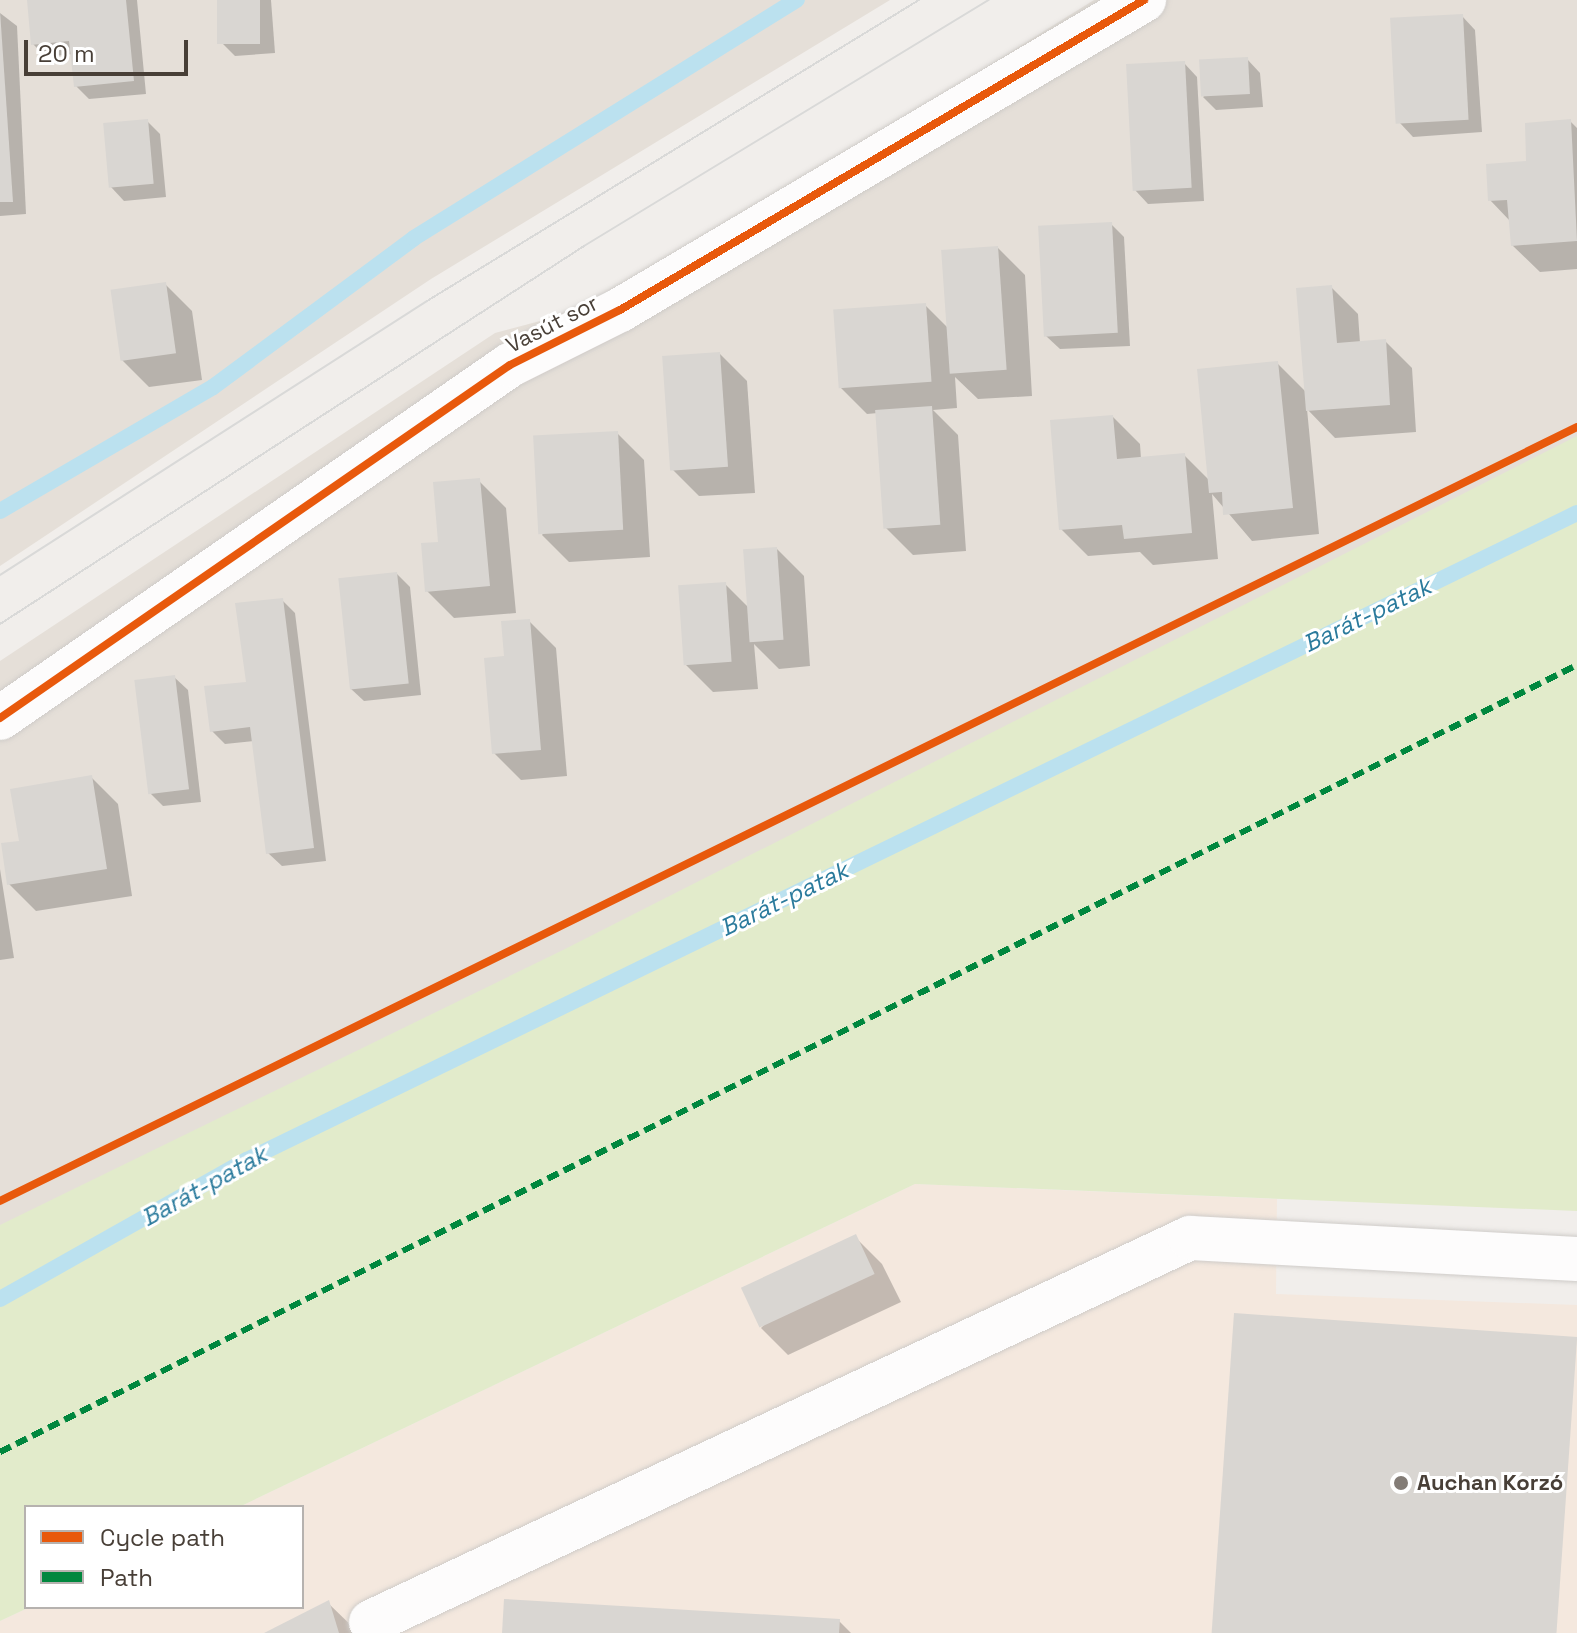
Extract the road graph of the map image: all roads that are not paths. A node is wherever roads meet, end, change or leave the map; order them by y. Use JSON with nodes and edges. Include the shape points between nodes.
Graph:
{"nodes":[{"id":1,"x":1144,"y":0,"type":"edge"},
{"id":2,"x":0,"y":718,"type":"edge"},
{"id":3,"x":1577,"y":1259,"type":"edge"},
{"id":4,"x":371,"y":1622,"type":"dead end"}],
"edges":[{"from":1,"to":2,"type":"street","name":"Vasút sor","via":[[620,310],[510,365]]},
{"from":3,"to":4,"type":"street","via":[[1190,1238]]}]}
